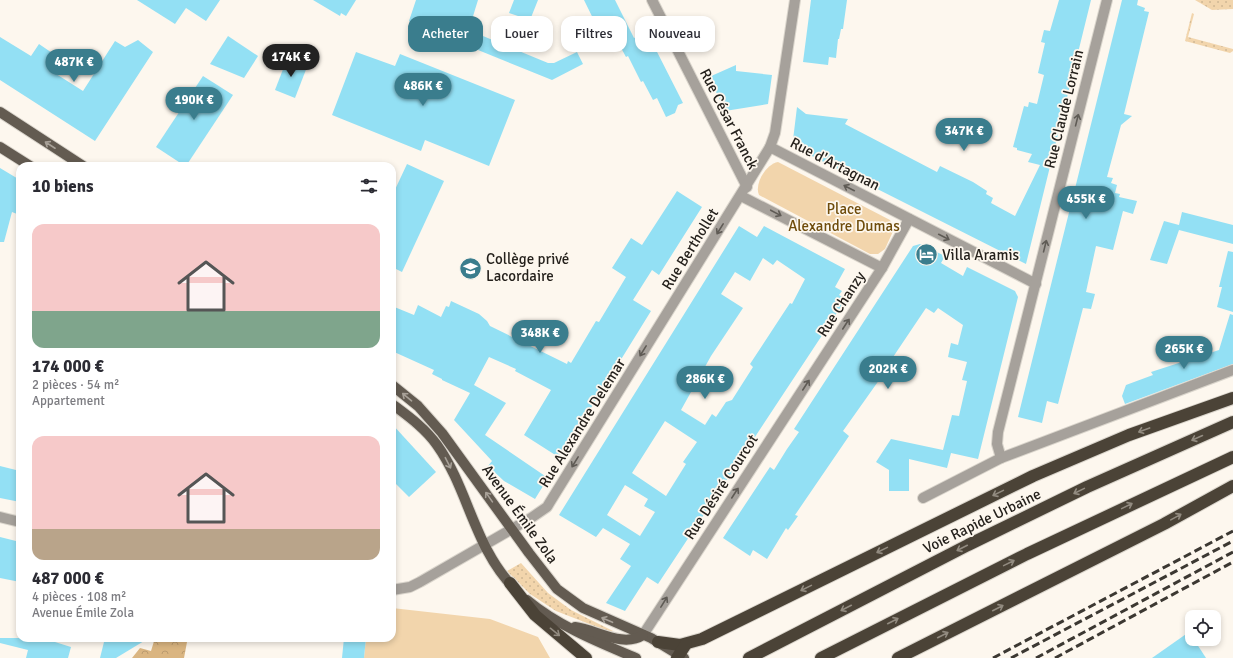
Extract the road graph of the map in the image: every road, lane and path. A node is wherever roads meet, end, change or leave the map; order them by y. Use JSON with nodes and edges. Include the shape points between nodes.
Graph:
{"nodes":[{"id":1,"x":652,"y":0,"type":"edge"},
{"id":2,"x":795,"y":0,"type":"edge"},
{"id":3,"x":1107,"y":0,"type":"edge"},
{"id":4,"x":0,"y":112,"type":"edge"},
{"id":5,"x":0,"y":147,"type":"edge"},
{"id":6,"x":770,"y":147,"type":"junction"},
{"id":7,"x":24,"y":162,"type":"edge"},
{"id":8,"x":77,"y":162,"type":"edge"},
{"id":9,"x":747,"y":187,"type":"junction"},
{"id":10,"x":741,"y":196,"type":"junction"},
{"id":11,"x":909,"y":219,"type":"junction"},
{"id":12,"x":882,"y":268,"type":"junction"},
{"id":13,"x":1036,"y":284,"type":"junction"},
{"id":14,"x":664,"y":318,"type":"joint"},
{"id":15,"x":825,"y":356,"type":"joint"},
{"id":16,"x":1233,"y":370,"type":"edge"},
{"id":17,"x":396,"y":388,"type":"edge"},
{"id":18,"x":1233,"y":398,"type":"edge"},
{"id":19,"x":396,"y":407,"type":"edge"},
{"id":20,"x":1233,"y":422,"type":"edge"},
{"id":21,"x":1233,"y":457,"type":"edge"},
{"id":22,"x":1000,"y":458,"type":"junction"},
{"id":23,"x":1233,"y":486,"type":"edge"},
{"id":24,"x":923,"y":498,"type":"dead end"},
{"id":25,"x":0,"y":517,"type":"edge"},
{"id":26,"x":16,"y":521,"type":"edge"},
{"id":27,"x":511,"y":529,"type":"junction"},
{"id":28,"x":484,"y":544,"type":"junction"},
{"id":29,"x":510,"y":584,"type":"junction"},
{"id":30,"x":396,"y":589,"type":"edge"},
{"id":31,"x":567,"y":626,"type":"junction"},
{"id":32,"x":643,"y":635,"type":"junction"},
{"id":33,"x":658,"y":642,"type":"junction"},
{"id":34,"x":686,"y":644,"type":"junction"},
{"id":35,"x":680,"y":657,"type":"edge"},
{"id":36,"x":586,"y":658,"type":"edge"},
{"id":37,"x":636,"y":658,"type":"edge"},
{"id":38,"x":749,"y":658,"type":"edge"},
{"id":39,"x":821,"y":658,"type":"edge"},
{"id":40,"x":898,"y":658,"type":"edge"}],
"edges":[{"from":1,"to":9,"type":"street","name":"Rue César Franck"},
{"from":2,"to":6,"type":"street","via":[[775,133]]},
{"from":13,"to":3,"type":"street","name":"Rue Claude Lorrain","one_way":true},
{"from":8,"to":4,"type":"main road","one_way":true},
{"from":5,"to":7,"type":"main road"},
{"from":6,"to":9,"type":"street"},
{"from":11,"to":6,"type":"street","name":"Rue d'Artagnan","one_way":true},
{"from":9,"to":10,"type":"street"},
{"from":10,"to":12,"type":"street","one_way":true},
{"from":10,"to":14,"type":"street","name":"Rue Berthollet","one_way":true},
{"from":11,"to":12,"type":"street"},
{"from":11,"to":13,"type":"street","name":"Rue d'Artagnan","one_way":true},
{"from":15,"to":12,"type":"street","name":"Rue Chanzy","one_way":true},
{"from":13,"to":22,"type":"street","name":"Rue Claude Lorrain","via":[[998,432]]},
{"from":14,"to":27,"type":"street","name":"Rue Alexandre Delemar","one_way":true,"via":[[548,505]]},
{"from":32,"to":15,"type":"street","name":"Rue Désiré Courcot","one_way":true},
{"from":16,"to":22,"type":"street"},
{"from":27,"to":17,"type":"main road","name":"Avenue Émile Zola","one_way":true,"via":[[442,433],[418,406]]},
{"from":18,"to":34,"type":"highway","one_way":true,"via":[[1129,435],[1034,476],[708,636]]},
{"from":19,"to":28,"type":"main road","one_way":true,"via":[[412,419],[436,444],[448,463]]},
{"from":20,"to":38,"type":"highway","name":"Voie Rapide Urbaine","one_way":true,"via":[[1087,487],[981,538]]},
{"from":39,"to":21,"type":"highway","one_way":true,"via":[[1027,554]]},
{"from":22,"to":24,"type":"street"},
{"from":40,"to":23,"type":"highway","one_way":true,"via":[[1164,524]]},
{"from":25,"to":26,"type":"street"},
{"from":27,"to":28,"type":"street","name":"Rue Alexandre Delemar"},
{"from":32,"to":27,"type":"main road","name":"Avenue Émile Zola","one_way":true,"via":[[591,612],[570,599],[545,575]]},
{"from":28,"to":29,"type":"main road"},
{"from":28,"to":30,"type":"street","name":"Rue Alexandre Delemar","via":[[410,587]]},
{"from":29,"to":31,"type":"main road","via":[[539,609]]},
{"from":29,"to":36,"type":"highway","one_way":true,"via":[[535,615]]},
{"from":31,"to":32,"type":"main road","via":[[588,629],[625,640]]},
{"from":31,"to":37,"type":"main road"},
{"from":32,"to":33,"type":"main road","name":"Avenue Émile Zola"},
{"from":33,"to":34,"type":"highway"},
{"from":33,"to":35,"type":"main road","name":"Avenue Émile Zola"},
{"from":34,"to":35,"type":"highway"}]}
